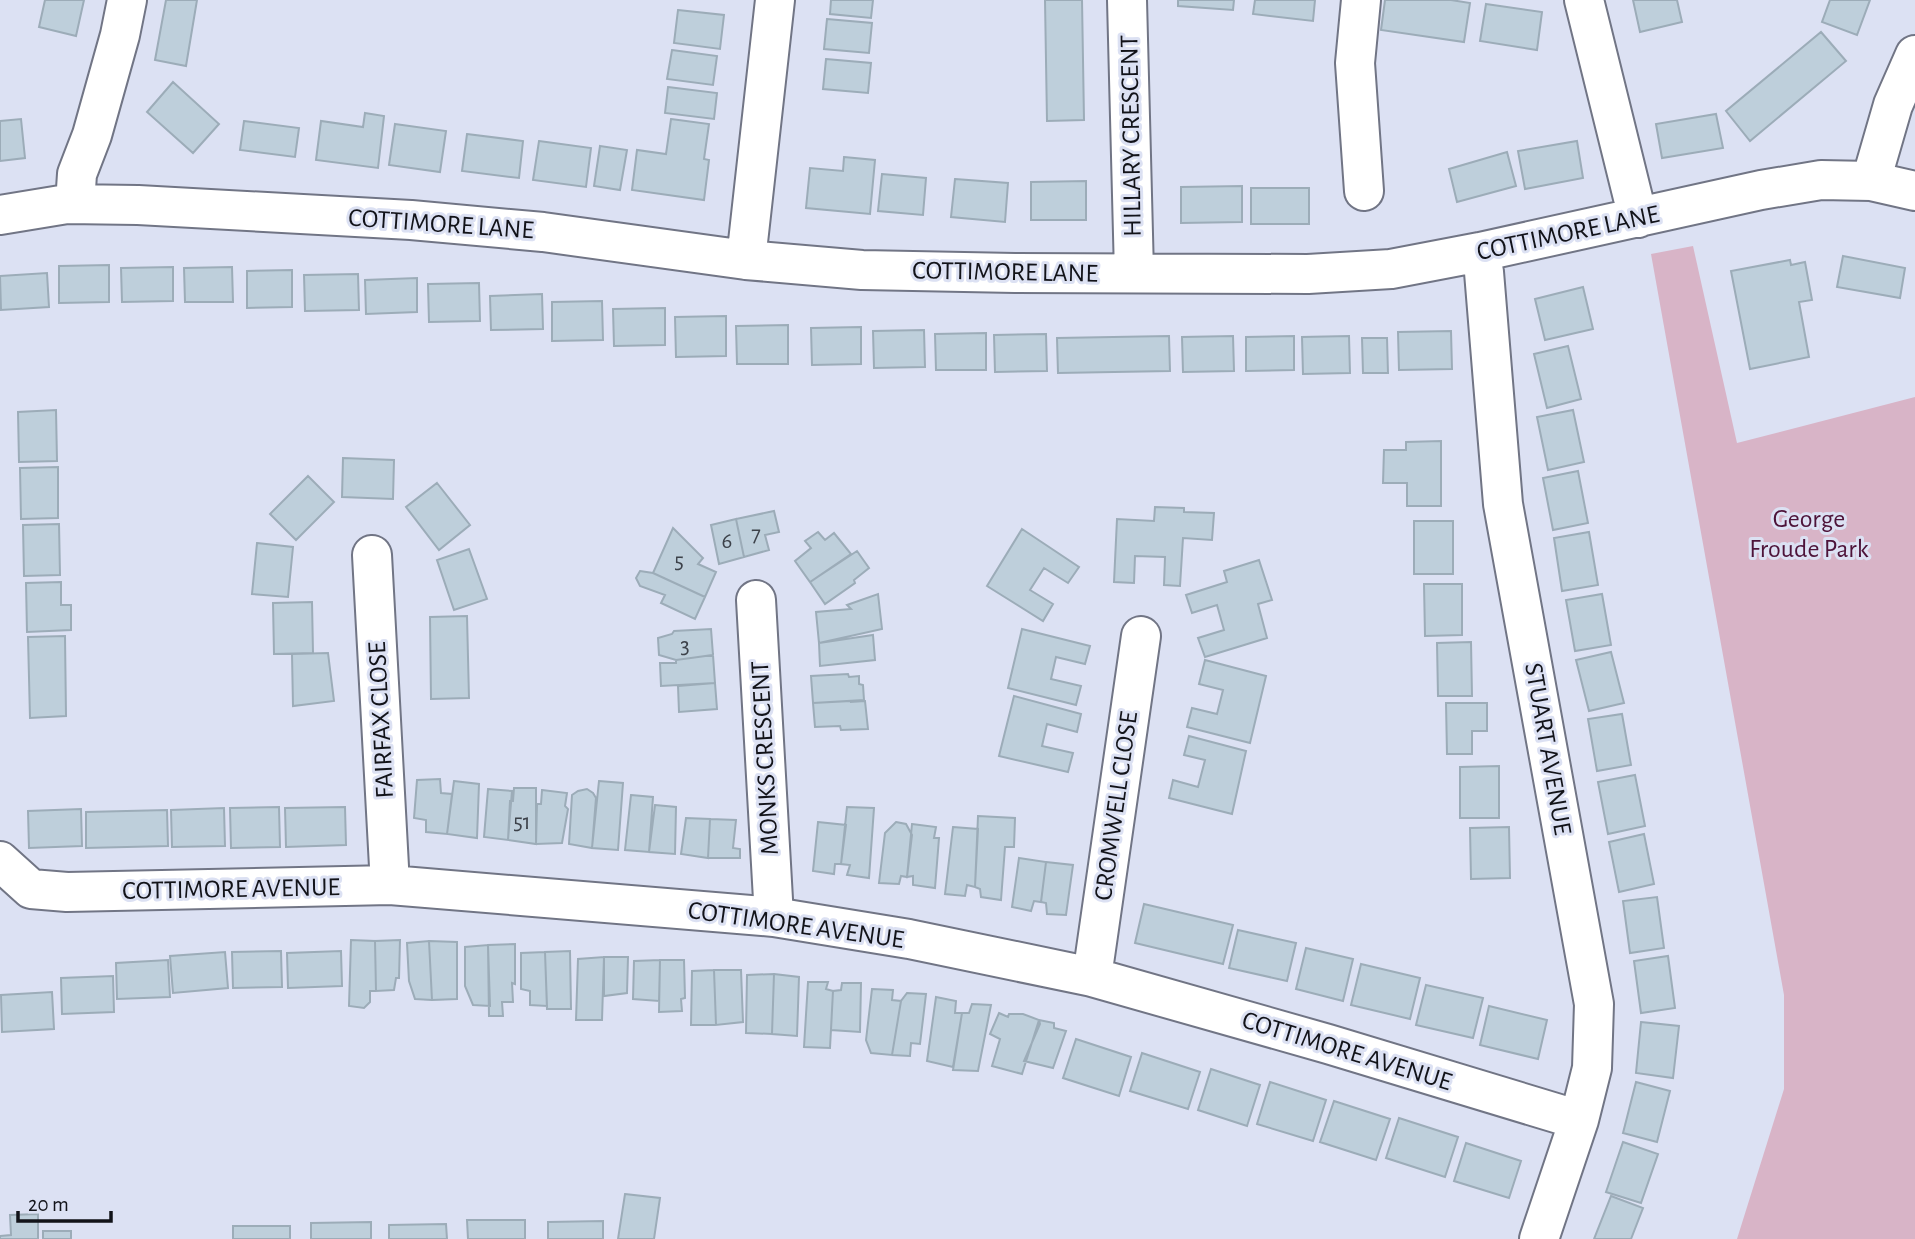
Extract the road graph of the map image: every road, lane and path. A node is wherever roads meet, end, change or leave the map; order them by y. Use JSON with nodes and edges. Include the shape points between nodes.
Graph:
{"nodes":[{"id":1,"x":127,"y":0,"type":"edge"},
{"id":2,"x":775,"y":0,"type":"edge"},
{"id":3,"x":1127,"y":0,"type":"edge"},
{"id":4,"x":1362,"y":0,"type":"edge"},
{"id":5,"x":1584,"y":0,"type":"edge"},
{"id":6,"x":1915,"y":54,"type":"edge"},
{"id":7,"x":1871,"y":181,"type":"junction"},
{"id":8,"x":1364,"y":191,"type":"dead end"},
{"id":9,"x":1915,"y":191,"type":"edge"},
{"id":10,"x":75,"y":204,"type":"junction"},
{"id":11,"x":0,"y":215,"type":"edge"},
{"id":12,"x":1638,"y":218,"type":"junction"},
{"id":13,"x":1479,"y":252,"type":"junction"},
{"id":14,"x":746,"y":260,"type":"junction"},
{"id":15,"x":1134,"y":273,"type":"junction"},
{"id":16,"x":372,"y":555,"type":"dead end"},
{"id":17,"x":756,"y":600,"type":"dead end"},
{"id":18,"x":1141,"y":636,"type":"dead end"},
{"id":19,"x":0,"y":861,"type":"edge"},
{"id":20,"x":390,"y":886,"type":"junction"},
{"id":21,"x":774,"y":916,"type":"junction"},
{"id":22,"x":1092,"y":977,"type":"junction"},
{"id":23,"x":1578,"y":1120,"type":"junction"},
{"id":24,"x":1539,"y":1239,"type":"edge"}],
"edges":[{"from":1,"to":10,"type":"street","via":[[92,135],[77,174]]},
{"from":2,"to":14,"type":"street"},
{"from":3,"to":15,"type":"street","name":"HILLARY CRESCENT"},
{"from":4,"to":8,"type":"street","via":[[1356,63]]},
{"from":5,"to":12,"type":"street"},
{"from":6,"to":7,"type":"street","via":[[1893,105]]},
{"from":7,"to":9,"type":"street","name":"COTTIMORE LANE"},
{"from":7,"to":12,"type":"street","name":"COTTIMORE LANE","via":[[1821,180]]},
{"from":10,"to":11,"type":"street","name":"COTTIMORE LANE"},
{"from":10,"to":14,"type":"street","name":"COTTIMORE LANE","via":[[424,221]]},
{"from":12,"to":13,"type":"street","name":"COTTIMORE LANE"},
{"from":13,"to":15,"type":"street","name":"COTTIMORE LANE","via":[[1391,269],[1308,274]]},
{"from":13,"to":23,"type":"street","name":"STUART AVENUE","via":[[1503,504],[1594,1004],[1592,1068]]},
{"from":14,"to":15,"type":"street","name":"COTTIMORE LANE","via":[[862,270]]},
{"from":16,"to":20,"type":"street","name":"FAIRFAX CLOSE"},
{"from":17,"to":21,"type":"street","name":"MONKS CRESCENT"},
{"from":18,"to":22,"type":"street","name":"CROMWELL CLOSE"},
{"from":19,"to":20,"type":"street","name":"COTTIMORE AVENUE","via":[[31,889],[67,892]]},
{"from":20,"to":21,"type":"street","name":"COTTIMORE AVENUE"},
{"from":21,"to":22,"type":"street","name":"COTTIMORE AVENUE"},
{"from":22,"to":23,"type":"street","name":"COTTIMORE AVENUE"},
{"from":23,"to":24,"type":"street","name":"STUART AVENUE"}]}
